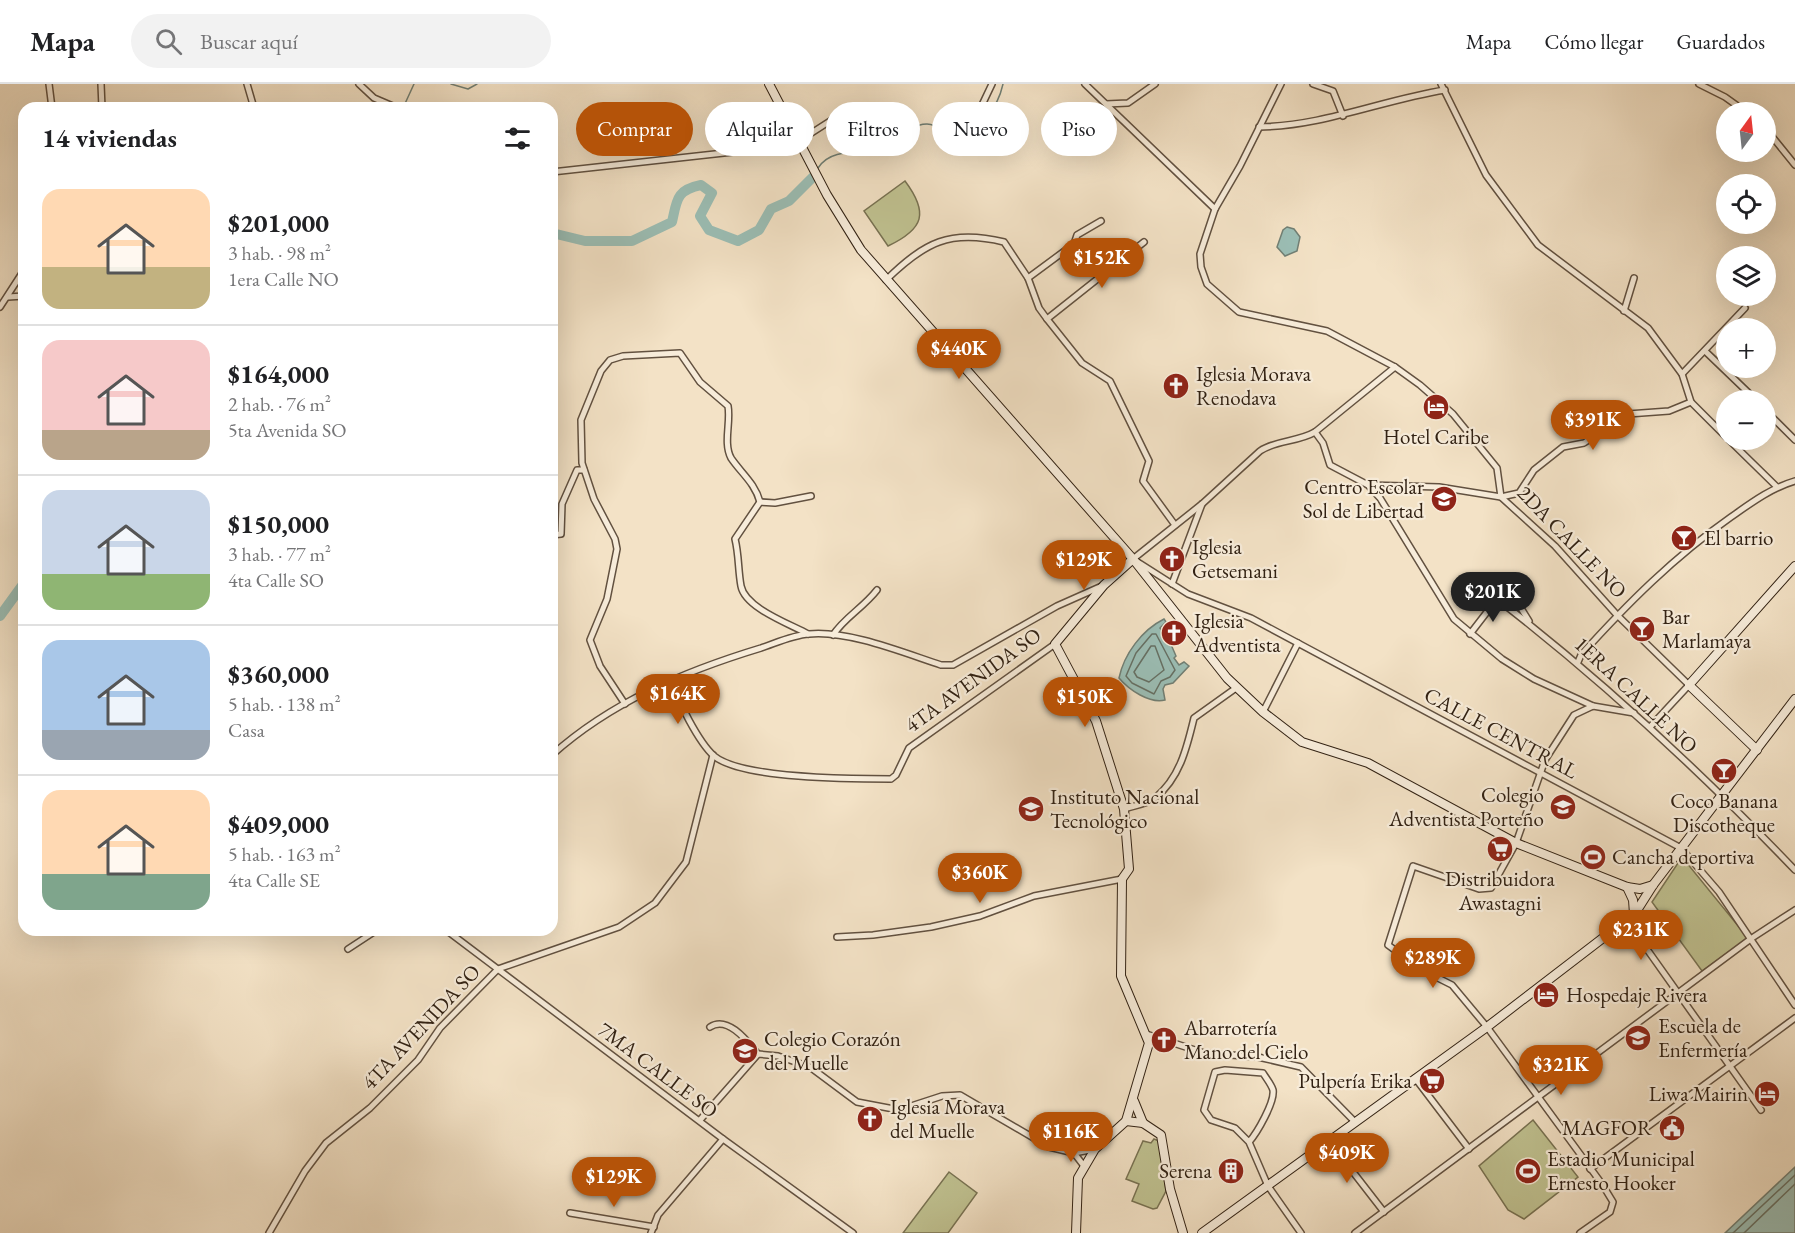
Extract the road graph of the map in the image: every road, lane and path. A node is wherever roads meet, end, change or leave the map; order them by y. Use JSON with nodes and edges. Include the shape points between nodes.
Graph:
{"nodes":[{"id":1,"x":49,"y":84,"type":"edge"},
{"id":2,"x":100,"y":84,"type":"edge"},
{"id":3,"x":247,"y":84,"type":"edge"},
{"id":4,"x":359,"y":84,"type":"edge"},
{"id":5,"x":769,"y":84,"type":"edge"},
{"id":6,"x":992,"y":84,"type":"edge"},
{"id":7,"x":1085,"y":84,"type":"edge"},
{"id":8,"x":1155,"y":84,"type":"edge"},
{"id":9,"x":1281,"y":84,"type":"edge"},
{"id":10,"x":1313,"y":84,"type":"edge"},
{"id":11,"x":1441,"y":84,"type":"edge"},
{"id":12,"x":1699,"y":84,"type":"edge"},
{"id":13,"x":1445,"y":90,"type":"junction"},
{"id":14,"x":51,"y":102,"type":"edge"},
{"id":15,"x":102,"y":102,"type":"edge"},
{"id":16,"x":252,"y":102,"type":"edge"},
{"id":17,"x":384,"y":102,"type":"edge"},
{"id":18,"x":778,"y":102,"type":"edge"},
{"id":19,"x":983,"y":102,"type":"edge"},
{"id":20,"x":1104,"y":102,"type":"edge"},
{"id":21,"x":1732,"y":102,"type":"edge"},
{"id":22,"x":1117,"y":104,"type":"edge"},
{"id":23,"x":1117,"y":115,"type":"edge"},
{"id":24,"x":1342,"y":116,"type":"junction"},
{"id":25,"x":1260,"y":127,"type":"junction"},
{"id":26,"x":1776,"y":141,"type":"edge"},
{"id":27,"x":705,"y":155,"type":"edge"},
{"id":28,"x":807,"y":156,"type":"edge"},
{"id":29,"x":1795,"y":165,"type":"edge"},
{"id":30,"x":558,"y":171,"type":"edge"},
{"id":31,"x":1215,"y":209,"type":"junction"},
{"id":32,"x":1101,"y":221,"type":"dead end"},
{"id":33,"x":1144,"y":242,"type":"dead end"},
{"id":34,"x":1028,"y":278,"type":"junction"},
{"id":35,"x":1634,"y":278,"type":"dead end"},
{"id":36,"x":18,"y":280,"type":"edge"},
{"id":37,"x":886,"y":280,"type":"junction"},
{"id":38,"x":18,"y":296,"type":"edge"},
{"id":39,"x":8,"y":297,"type":"junction"},
{"id":40,"x":0,"y":308,"type":"edge"},
{"id":41,"x":1746,"y":308,"type":"dead end"},
{"id":42,"x":1624,"y":311,"type":"junction"},
{"id":43,"x":1047,"y":319,"type":"junction"},
{"id":44,"x":1705,"y":351,"type":"junction"},
{"id":45,"x":1395,"y":367,"type":"junction"},
{"id":46,"x":1682,"y":375,"type":"junction"},
{"id":47,"x":1746,"y":390,"type":"edge"},
{"id":48,"x":1691,"y":402,"type":"junction"},
{"id":49,"x":1776,"y":421,"type":"edge"},
{"id":50,"x":1716,"y":426,"type":"edge"},
{"id":51,"x":1315,"y":432,"type":"junction"},
{"id":52,"x":1795,"y":440,"type":"edge"},
{"id":53,"x":1740,"y":450,"type":"edge"},
{"id":54,"x":584,"y":470,"type":"junction"},
{"id":55,"x":1795,"y":481,"type":"edge"},
{"id":56,"x":1368,"y":485,"type":"junction"},
{"id":57,"x":1777,"y":487,"type":"junction"},
{"id":58,"x":811,"y":495,"type":"dead end"},
{"id":59,"x":1501,"y":497,"type":"junction"},
{"id":60,"x":760,"y":502,"type":"junction"},
{"id":61,"x":1202,"y":504,"type":"junction"},
{"id":62,"x":1175,"y":525,"type":"junction"},
{"id":63,"x":558,"y":534,"type":"edge"},
{"id":64,"x":1133,"y":559,"type":"junction"},
{"id":65,"x":1795,"y":566,"type":"edge"},
{"id":66,"x":1172,"y":584,"type":"junction"},
{"id":67,"x":1104,"y":585,"type":"junction"},
{"id":68,"x":877,"y":590,"type":"dead end"},
{"id":69,"x":1497,"y":599,"type":"junction"},
{"id":70,"x":1617,"y":615,"type":"junction"},
{"id":71,"x":1532,"y":626,"type":"junction"},
{"id":72,"x":808,"y":634,"type":"junction"},
{"id":73,"x":1470,"y":634,"type":"junction"},
{"id":74,"x":833,"y":635,"type":"junction"},
{"id":75,"x":1298,"y":643,"type":"junction"},
{"id":76,"x":1054,"y":644,"type":"junction"},
{"id":77,"x":1578,"y":662,"type":"junction"},
{"id":78,"x":670,"y":680,"type":"junction"},
{"id":79,"x":1689,"y":686,"type":"junction"},
{"id":80,"x":1236,"y":688,"type":"junction"},
{"id":81,"x":1795,"y":699,"type":"edge"},
{"id":82,"x":625,"y":704,"type":"junction"},
{"id":83,"x":1593,"y":706,"type":"junction"},
{"id":84,"x":1263,"y":712,"type":"junction"},
{"id":85,"x":1634,"y":713,"type":"junction"},
{"id":86,"x":1650,"y":727,"type":"junction"},
{"id":87,"x":558,"y":750,"type":"edge"},
{"id":88,"x":1757,"y":750,"type":"junction"},
{"id":89,"x":713,"y":755,"type":"junction"},
{"id":90,"x":1540,"y":772,"type":"junction"},
{"id":91,"x":1720,"y":798,"type":"junction"},
{"id":92,"x":1124,"y":809,"type":"junction"},
{"id":93,"x":1516,"y":843,"type":"junction"},
{"id":94,"x":1681,"y":848,"type":"junction"},
{"id":95,"x":1795,"y":870,"type":"edge"},
{"id":96,"x":1122,"y":879,"type":"junction"},
{"id":97,"x":1653,"y":885,"type":"junction"},
{"id":98,"x":1627,"y":887,"type":"junction"},
{"id":99,"x":1795,"y":910,"type":"edge"},
{"id":100,"x":1634,"y":915,"type":"junction"},
{"id":101,"x":1616,"y":928,"type":"junction"},
{"id":102,"x":367,"y":936,"type":"edge"},
{"id":103,"x":454,"y":936,"type":"edge"},
{"id":104,"x":837,"y":937,"type":"dead end"},
{"id":105,"x":1639,"y":938,"type":"junction"},
{"id":106,"x":1752,"y":938,"type":"junction"},
{"id":107,"x":348,"y":949,"type":"dead end"},
{"id":108,"x":498,"y":969,"type":"junction"},
{"id":109,"x":1678,"y":994,"type":"junction"},
{"id":110,"x":1795,"y":1005,"type":"edge"},
{"id":111,"x":1795,"y":1018,"type":"edge"},
{"id":112,"x":710,"y":1026,"type":"dead end"},
{"id":113,"x":1486,"y":1027,"type":"junction"},
{"id":114,"x":1146,"y":1034,"type":"junction"},
{"id":115,"x":758,"y":1054,"type":"junction"},
{"id":116,"x":1729,"y":1067,"type":"junction"},
{"id":117,"x":1414,"y":1078,"type":"junction"},
{"id":118,"x":1540,"y":1097,"type":"junction"},
{"id":119,"x":1134,"y":1101,"type":"junction"},
{"id":120,"x":1761,"y":1110,"type":"dead end"},
{"id":121,"x":700,"y":1120,"type":"junction"},
{"id":122,"x":1126,"y":1121,"type":"junction"},
{"id":123,"x":1355,"y":1122,"type":"junction"},
{"id":124,"x":1143,"y":1123,"type":"junction"},
{"id":125,"x":723,"y":1139,"type":"junction"},
{"id":126,"x":1329,"y":1141,"type":"junction"},
{"id":127,"x":1249,"y":1142,"type":"junction"},
{"id":128,"x":1095,"y":1149,"type":"junction"},
{"id":129,"x":1469,"y":1149,"type":"junction"},
{"id":130,"x":1074,"y":1153,"type":"junction"},
{"id":131,"x":1084,"y":1166,"type":"junction"},
{"id":132,"x":1590,"y":1169,"type":"junction"},
{"id":133,"x":1268,"y":1186,"type":"junction"},
{"id":134,"x":1384,"y":1212,"type":"junction"},
{"id":135,"x":570,"y":1213,"type":"dead end"},
{"id":136,"x":654,"y":1227,"type":"junction"},
{"id":137,"x":269,"y":1233,"type":"edge"},
{"id":138,"x":651,"y":1233,"type":"edge"},
{"id":139,"x":853,"y":1233,"type":"edge"},
{"id":140,"x":1076,"y":1233,"type":"edge"},
{"id":141,"x":1183,"y":1233,"type":"edge"},
{"id":142,"x":1202,"y":1233,"type":"edge"},
{"id":143,"x":1301,"y":1233,"type":"edge"},
{"id":144,"x":1355,"y":1233,"type":"edge"},
{"id":145,"x":1580,"y":1233,"type":"edge"}],
"edges":[{"from":1,"to":14,"type":"street"},
{"from":2,"to":15,"type":"street"},
{"from":3,"to":16,"type":"street"},
{"from":4,"to":17,"type":"street"},
{"from":5,"to":18,"type":"street"},
{"from":6,"to":19,"type":"street"},
{"from":7,"to":20,"type":"street"},
{"from":8,"to":22,"type":"street","via":[[1128,103]]},
{"from":9,"to":25,"type":"street"},
{"from":10,"to":24,"type":"street","via":[[1334,91]]},
{"from":11,"to":13,"type":"street"},
{"from":12,"to":21,"type":"street"},
{"from":13,"to":24,"type":"street","via":[[1406,96]]},
{"from":13,"to":42,"type":"street","via":[[1486,174],[1524,228],[1538,245]]},
{"from":23,"to":31,"type":"street"},
{"from":24,"to":25,"type":"street","via":[[1291,127]]},
{"from":25,"to":31,"type":"street"},
{"from":26,"to":29,"type":"street"},
{"from":27,"to":30,"type":"street"},
{"from":28,"to":37,"type":"street","via":[[861,250]]},
{"from":31,"to":45,"type":"street","name":"2DA CALLE NO","via":[[1200,254],[1207,284],[1239,312],[1327,331]]},
{"from":32,"to":34,"type":"street","via":[[1077,235],[1074,243]]},
{"from":33,"to":43,"type":"street"},
{"from":34,"to":37,"type":"street","via":[[1004,242],[975,235],[944,240],[912,254]]},
{"from":34,"to":43,"type":"street"},
{"from":35,"to":42,"type":"street"},
{"from":36,"to":39,"type":"street"},
{"from":37,"to":64,"type":"street"},
{"from":38,"to":39,"type":"street"},
{"from":39,"to":40,"type":"street"},
{"from":41,"to":44,"type":"street"},
{"from":42,"to":46,"type":"street","via":[[1648,328]]},
{"from":43,"to":62,"type":"street","via":[[1082,363],[1110,381],[1149,461],[1143,481]]},
{"from":44,"to":46,"type":"street"},
{"from":44,"to":47,"type":"street"},
{"from":45,"to":51,"type":"street"},
{"from":45,"to":59,"type":"street","name":"2DA CALLE NO","via":[[1453,414],[1497,468]]},
{"from":46,"to":48,"type":"street"},
{"from":48,"to":50,"type":"street"},
{"from":48,"to":59,"type":"street","via":[[1669,411],[1628,414],[1584,443],[1554,452],[1534,470],[1519,493]]},
{"from":49,"to":52,"type":"street"},
{"from":51,"to":56,"type":"street","via":[[1323,443],[1329,465]]},
{"from":51,"to":61,"type":"street","via":[[1305,438],[1266,446]]},
{"from":53,"to":57,"type":"street"},
{"from":54,"to":60,"type":"street","via":[[581,420],[601,371],[610,360],[680,354],[700,382],[728,406],[731,457],[748,477]]},
{"from":54,"to":63,"type":"street","via":[[577,470],[562,504]]},
{"from":54,"to":82,"type":"street","via":[[617,549],[607,599],[590,640],[600,666]]},
{"from":55,"to":57,"type":"street"},
{"from":56,"to":59,"type":"street","via":[[1439,487]]},
{"from":56,"to":73,"type":"street","name":"1ERA CALLE NO","via":[[1380,498],[1454,619]]},
{"from":57,"to":70,"type":"street","via":[[1694,543]]},
{"from":58,"to":60,"type":"street","via":[[775,503]]},
{"from":59,"to":70,"type":"street","name":"2DA CALLE NO","via":[[1556,546]]},
{"from":60,"to":72,"type":"street","via":[[735,539],[741,588],[756,607]]},
{"from":61,"to":62,"type":"street"},
{"from":61,"to":66,"type":"street"},
{"from":62,"to":64,"type":"street"},
{"from":64,"to":66,"type":"street","name":"CALLE CENTRAL"},
{"from":64,"to":67,"type":"street","name":"4TA AVENIDA SO"},
{"from":64,"to":80,"type":"street"},
{"from":65,"to":79,"type":"street"},
{"from":66,"to":75,"type":"street","name":"CALLE CENTRAL"},
{"from":67,"to":74,"type":"street","via":[[1057,606],[948,666]]},
{"from":67,"to":76,"type":"street","name":"4TA AVENIDA SO"},
{"from":68,"to":74,"type":"street"},
{"from":69,"to":71,"type":"street","name":"1ERA CALLE NO"},
{"from":69,"to":71,"type":"street","via":[[1509,589]]},
{"from":69,"to":73,"type":"street"},
{"from":70,"to":77,"type":"street"},
{"from":70,"to":79,"type":"street","name":"2DA CALLE NO"},
{"from":71,"to":77,"type":"street","name":"1ERA CALLE NO"},
{"from":72,"to":74,"type":"street"},
{"from":72,"to":78,"type":"street"},
{"from":73,"to":83,"type":"street","name":"1ERA CALLE NO","via":[[1534,679]]},
{"from":75,"to":84,"type":"street"},
{"from":75,"to":90,"type":"street","name":"CALLE CENTRAL"},
{"from":76,"to":89,"type":"street","name":"4TA AVENIDA SO","via":[[909,748],[891,779],[844,779],[737,768]]},
{"from":76,"to":92,"type":"street","via":[[1096,721]]},
{"from":77,"to":85,"type":"street","name":"1ERA CALLE NO"},
{"from":78,"to":82,"type":"street"},
{"from":78,"to":89,"type":"street","via":[[681,708]]},
{"from":79,"to":86,"type":"street"},
{"from":79,"to":88,"type":"street","name":"2DA CALLE NO"},
{"from":80,"to":84,"type":"street"},
{"from":80,"to":92,"type":"street","via":[[1194,718],[1177,771],[1164,789],[1154,799]]},
{"from":81,"to":88,"type":"street"},
{"from":82,"to":87,"type":"street","via":[[578,732]]},
{"from":83,"to":85,"type":"street","name":"1ERA CALLE NO"},
{"from":83,"to":90,"type":"street","via":[[1574,715]]},
{"from":84,"to":93,"type":"street","via":[[1302,742],[1368,763]]},
{"from":85,"to":86,"type":"street","name":"1ERA CALLE NO"},
{"from":86,"to":91,"type":"street","name":"1ERA CALLE NO"},
{"from":88,"to":91,"type":"street"},
{"from":89,"to":108,"type":"street","name":"4TA AVENIDA SO","via":[[686,862],[655,903],[619,927]]},
{"from":90,"to":93,"type":"street"},
{"from":90,"to":94,"type":"street","name":"CALLE CENTRAL"},
{"from":91,"to":94,"type":"street"},
{"from":91,"to":95,"type":"street","name":"1ERA CALLE NO"},
{"from":92,"to":96,"type":"street","via":[[1129,869]]},
{"from":93,"to":98,"type":"street"},
{"from":93,"to":113,"type":"street","via":[[1491,888],[1479,889],[1413,866],[1388,945],[1452,985]]},
{"from":94,"to":97,"type":"street"},
{"from":94,"to":106,"type":"street","name":"CALLE CENTRAL"},
{"from":96,"to":104,"type":"street","via":[[1034,896],[980,916],[931,927]]},
{"from":96,"to":114,"type":"street","via":[[1120,976]]},
{"from":97,"to":98,"type":"street"},
{"from":97,"to":100,"type":"street"},
{"from":98,"to":100,"type":"street"},
{"from":99,"to":106,"type":"street"},
{"from":100,"to":101,"type":"street"},
{"from":100,"to":105,"type":"street"},
{"from":101,"to":105,"type":"street","via":[[1630,930]]},
{"from":101,"to":113,"type":"street"},
{"from":102,"to":107,"type":"street"},
{"from":103,"to":108,"type":"street","name":"7MA CALLE SO"},
{"from":105,"to":109,"type":"street"},
{"from":106,"to":109,"type":"street"},
{"from":106,"to":110,"type":"street","name":"CALLE CENTRAL"},
{"from":108,"to":121,"type":"street","name":"7MA CALLE SO"},
{"from":108,"to":137,"type":"street","name":"4TA AVENIDA SO","via":[[440,1028],[418,1060],[370,1108],[326,1143]]},
{"from":109,"to":116,"type":"street"},
{"from":109,"to":118,"type":"street"},
{"from":111,"to":116,"type":"street"},
{"from":112,"to":115,"type":"street","via":[[727,1025]]},
{"from":113,"to":117,"type":"street"},
{"from":113,"to":118,"type":"street"},
{"from":114,"to":119,"type":"street","via":[[1148,1054]]},
{"from":114,"to":123,"type":"street","via":[[1204,1053],[1258,1057],[1300,1067]]},
{"from":115,"to":121,"type":"street"},
{"from":115,"to":130,"type":"street","via":[[810,1067],[851,1099],[890,1110],[960,1095],[1031,1138]]},
{"from":116,"to":120,"type":"street"},
{"from":116,"to":132,"type":"street"},
{"from":117,"to":123,"type":"street"},
{"from":117,"to":129,"type":"street"},
{"from":118,"to":129,"type":"street"},
{"from":118,"to":132,"type":"street"},
{"from":119,"to":122,"type":"street"},
{"from":119,"to":124,"type":"street"},
{"from":121,"to":125,"type":"street","name":"7MA CALLE SO"},
{"from":122,"to":124,"type":"street"},
{"from":122,"to":128,"type":"street"},
{"from":123,"to":126,"type":"street"},
{"from":124,"to":141,"type":"street","via":[[1156,1130],[1164,1143],[1170,1189]]},
{"from":125,"to":136,"type":"street","via":[[658,1215]]},
{"from":125,"to":139,"type":"street","name":"7MA CALLE SO"},
{"from":126,"to":133,"type":"street"},
{"from":126,"to":134,"type":"street"},
{"from":127,"to":127,"type":"street","via":[[1235,1128],[1211,1120],[1204,1110],[1215,1072],[1263,1073],[1271,1086],[1274,1093],[1258,1132]]},
{"from":127,"to":133,"type":"street"},
{"from":128,"to":130,"type":"street"},
{"from":128,"to":131,"type":"street"},
{"from":129,"to":134,"type":"street"},
{"from":130,"to":131,"type":"street"},
{"from":131,"to":140,"type":"street","via":[[1077,1190]]},
{"from":132,"to":145,"type":"street","via":[[1613,1202],[1610,1212]]},
{"from":133,"to":142,"type":"street"},
{"from":133,"to":143,"type":"street"},
{"from":134,"to":144,"type":"street"},
{"from":135,"to":136,"type":"street"},
{"from":136,"to":138,"type":"street"}]}
